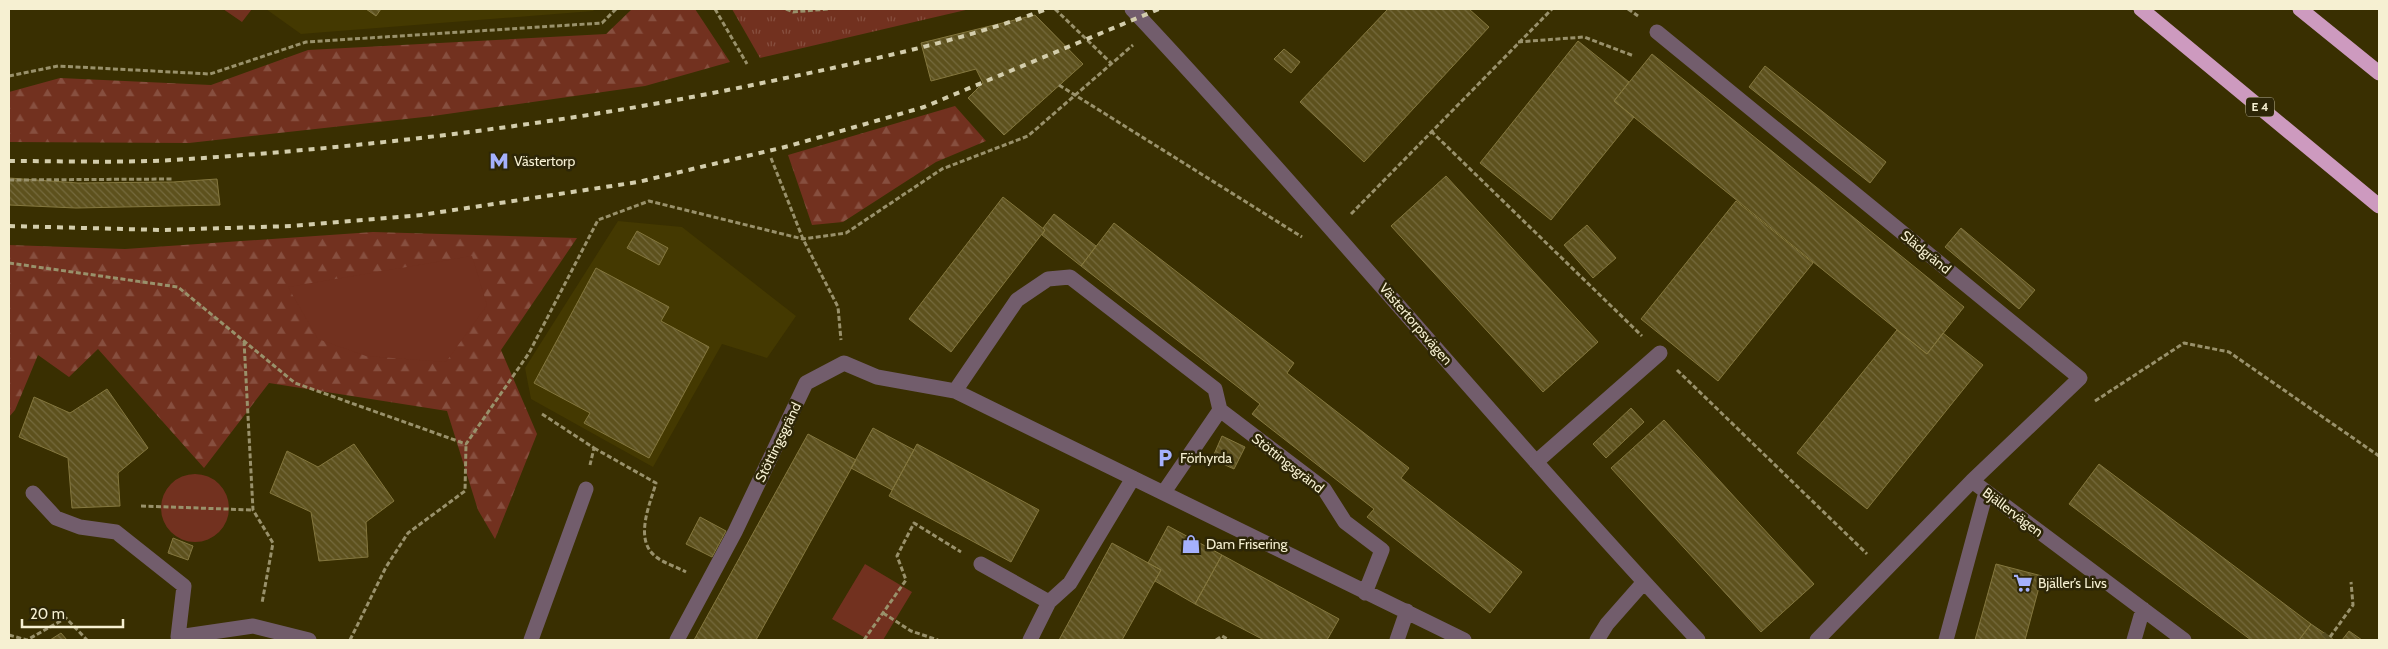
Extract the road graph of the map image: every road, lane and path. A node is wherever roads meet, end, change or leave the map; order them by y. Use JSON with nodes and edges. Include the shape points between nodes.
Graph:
{"nodes":[{"id":1,"x":616,"y":9,"type":"edge"},
{"id":2,"x":715,"y":9,"type":"edge"},
{"id":3,"x":786,"y":9,"type":"edge"},
{"id":4,"x":828,"y":9,"type":"edge"},
{"id":5,"x":1055,"y":9,"type":"edge"},
{"id":6,"x":1132,"y":9,"type":"edge"},
{"id":7,"x":1552,"y":9,"type":"edge"},
{"id":8,"x":2140,"y":9,"type":"edge"},
{"id":9,"x":2300,"y":9,"type":"edge"},
{"id":10,"x":1152,"y":30,"type":"junction"},
{"id":11,"x":1657,"y":32,"type":"dead end"},
{"id":12,"x":1518,"y":42,"type":"junction"},
{"id":13,"x":1634,"y":56,"type":"dead end"},
{"id":14,"x":1111,"y":63,"type":"junction"},
{"id":15,"x":747,"y":64,"type":"dead end"},
{"id":16,"x":2379,"y":74,"type":"edge"},
{"id":17,"x":9,"y":76,"type":"edge"},
{"id":18,"x":1059,"y":85,"type":"dead end"},
{"id":19,"x":1074,"y":96,"type":"junction"},
{"id":20,"x":771,"y":158,"type":"dead end"},
{"id":21,"x":172,"y":179,"type":"dead end"},
{"id":22,"x":9,"y":180,"type":"edge"},
{"id":23,"x":2379,"y":206,"type":"edge"},
{"id":24,"x":1334,"y":230,"type":"junction"},
{"id":25,"x":803,"y":239,"type":"junction"},
{"id":26,"x":9,"y":263,"type":"edge"},
{"id":27,"x":244,"y":340,"type":"junction"},
{"id":28,"x":1660,"y":353,"type":"dead end"},
{"id":29,"x":844,"y":362,"type":"junction"},
{"id":30,"x":955,"y":391,"type":"junction"},
{"id":31,"x":2094,"y":402,"type":"dead end"},
{"id":32,"x":1220,"y":410,"type":"junction"},
{"id":33,"x":542,"y":414,"type":"dead end"},
{"id":34,"x":466,"y":444,"type":"junction"},
{"id":35,"x":594,"y":448,"type":"junction"},
{"id":36,"x":2379,"y":456,"type":"edge"},
{"id":37,"x":1536,"y":462,"type":"junction"},
{"id":38,"x":1133,"y":478,"type":"junction"},
{"id":39,"x":1972,"y":481,"type":"junction"},
{"id":40,"x":586,"y":489,"type":"joint"},
{"id":41,"x":1164,"y":492,"type":"junction"},
{"id":42,"x":1986,"y":492,"type":"junction"},
{"id":43,"x":33,"y":493,"type":"dead end"},
{"id":44,"x":141,"y":506,"type":"dead end"},
{"id":45,"x":253,"y":510,"type":"junction"},
{"id":46,"x":981,"y":564,"type":"joint"},
{"id":47,"x":1644,"y":582,"type":"junction"},
{"id":48,"x":2351,"y":582,"type":"dead end"},
{"id":49,"x":709,"y":583,"type":"junction"},
{"id":50,"x":1365,"y":593,"type":"junction"},
{"id":51,"x":1049,"y":602,"type":"junction"},
{"id":52,"x":2143,"y":609,"type":"junction"},
{"id":53,"x":1407,"y":611,"type":"junction"},
{"id":54,"x":883,"y":613,"type":"junction"},
{"id":55,"x":253,"y":626,"type":"junction"},
{"id":56,"x":9,"y":634,"type":"edge"},
{"id":57,"x":2330,"y":637,"type":"dead end"},
{"id":58,"x":87,"y":640,"type":"edge"},
{"id":59,"x":309,"y":640,"type":"edge"},
{"id":60,"x":350,"y":640,"type":"edge"},
{"id":61,"x":531,"y":640,"type":"edge"},
{"id":62,"x":677,"y":640,"type":"edge"},
{"id":63,"x":864,"y":640,"type":"edge"},
{"id":64,"x":938,"y":640,"type":"edge"},
{"id":65,"x":1030,"y":640,"type":"edge"},
{"id":66,"x":1216,"y":640,"type":"edge"},
{"id":67,"x":1230,"y":640,"type":"edge"},
{"id":68,"x":1397,"y":640,"type":"edge"},
{"id":69,"x":1464,"y":640,"type":"edge"},
{"id":70,"x":1597,"y":640,"type":"edge"},
{"id":71,"x":1698,"y":640,"type":"edge"},
{"id":72,"x":1817,"y":640,"type":"edge"},
{"id":73,"x":1946,"y":640,"type":"edge"},
{"id":74,"x":2134,"y":640,"type":"edge"},
{"id":75,"x":2184,"y":640,"type":"edge"}],
"edges":[{"from":1,"to":17,"type":"path","via":[[602,23],[306,42],[210,74],[58,66]]},
{"from":2,"to":15,"type":"path"},
{"from":3,"to":4,"type":"path","via":[[793,12]]},
{"from":5,"to":14,"type":"path"},
{"from":6,"to":10,"type":"street","name":"Västertorpsvägen"},
{"from":7,"to":12,"type":"path"},
{"from":8,"to":23,"type":"highway","number":"E 4"},
{"from":9,"to":16,"type":"highway"},
{"from":10,"to":14,"type":"path"},
{"from":10,"to":24,"type":"street","name":"Västertorpsvägen"},
{"from":11,"to":39,"type":"street","name":"Slädgränd","via":[[2080,378]]},
{"from":12,"to":13,"type":"path","via":[[1584,37]]},
{"from":12,"to":24,"type":"path"},
{"from":14,"to":19,"type":"path"},
{"from":18,"to":19,"type":"path"},
{"from":19,"to":24,"type":"path","via":[[1316,246]]},
{"from":19,"to":25,"type":"path","via":[[1028,136],[942,169],[846,233]]},
{"from":20,"to":25,"type":"path"},
{"from":21,"to":22,"type":"path"},
{"from":24,"to":37,"type":"street","name":"Västertorpsvägen"},
{"from":25,"to":29,"type":"path","via":[[838,307]]},
{"from":25,"to":34,"type":"path","via":[[649,200],[598,220],[529,353]]},
{"from":26,"to":27,"type":"path","via":[[178,287]]},
{"from":27,"to":34,"type":"path","via":[[295,383]]},
{"from":27,"to":45,"type":"path"},
{"from":28,"to":37,"type":"street"},
{"from":29,"to":30,"type":"street","via":[[877,377]]},
{"from":29,"to":49,"type":"street","name":"Stöttingsgränd","via":[[806,384]]},
{"from":30,"to":32,"type":"street","via":[[1018,300],[1048,279],[1070,277],[1215,389]]},
{"from":30,"to":38,"type":"street"},
{"from":31,"to":36,"type":"path","via":[[2184,343],[2229,352]]},
{"from":32,"to":41,"type":"street"},
{"from":32,"to":50,"type":"street","name":"Stöttingsgränd","via":[[1324,490],[1345,522],[1382,550]]},
{"from":33,"to":35,"type":"path"},
{"from":34,"to":60,"type":"path","via":[[465,491],[408,533],[386,567]]},
{"from":35,"to":40,"type":"path"},
{"from":35,"to":49,"type":"path","via":[[656,483],[645,526],[645,542],[655,556]]},
{"from":37,"to":47,"type":"street","name":"Västertorpsvägen"},
{"from":38,"to":41,"type":"street"},
{"from":38,"to":51,"type":"street","via":[[1070,583]]},
{"from":39,"to":42,"type":"street","name":"Bjällervägen"},
{"from":39,"to":72,"type":"street","name":"Bjällervägen"},
{"from":40,"to":61,"type":"street"},
{"from":41,"to":50,"type":"street"},
{"from":42,"to":52,"type":"street","name":"Bjällervägen"},
{"from":42,"to":73,"type":"street"},
{"from":43,"to":55,"type":"street","via":[[56,518],[80,527],[116,532],[184,586],[178,637]]},
{"from":44,"to":45,"type":"path"},
{"from":45,"to":55,"type":"path","via":[[273,543],[263,602]]},
{"from":46,"to":51,"type":"street"},
{"from":46,"to":54,"type":"path","via":[[914,523],[897,556],[906,580]]},
{"from":47,"to":70,"type":"street"},
{"from":47,"to":71,"type":"street","name":"Västertorpsvägen"},
{"from":48,"to":57,"type":"path","via":[[2353,605]]},
{"from":49,"to":62,"type":"street","name":"Stöttingsgränd"},
{"from":50,"to":53,"type":"street"},
{"from":51,"to":65,"type":"street"},
{"from":52,"to":74,"type":"street"},
{"from":52,"to":75,"type":"street","name":"Bjällervägen"},
{"from":53,"to":68,"type":"street"},
{"from":53,"to":69,"type":"street"},
{"from":54,"to":63,"type":"path"},
{"from":54,"to":64,"type":"path","via":[[911,631]]},
{"from":55,"to":59,"type":"street"},
{"from":56,"to":58,"type":"path","via":[[27,640],[66,618]]},
{"from":66,"to":67,"type":"path","via":[[1222,636]]}]}
